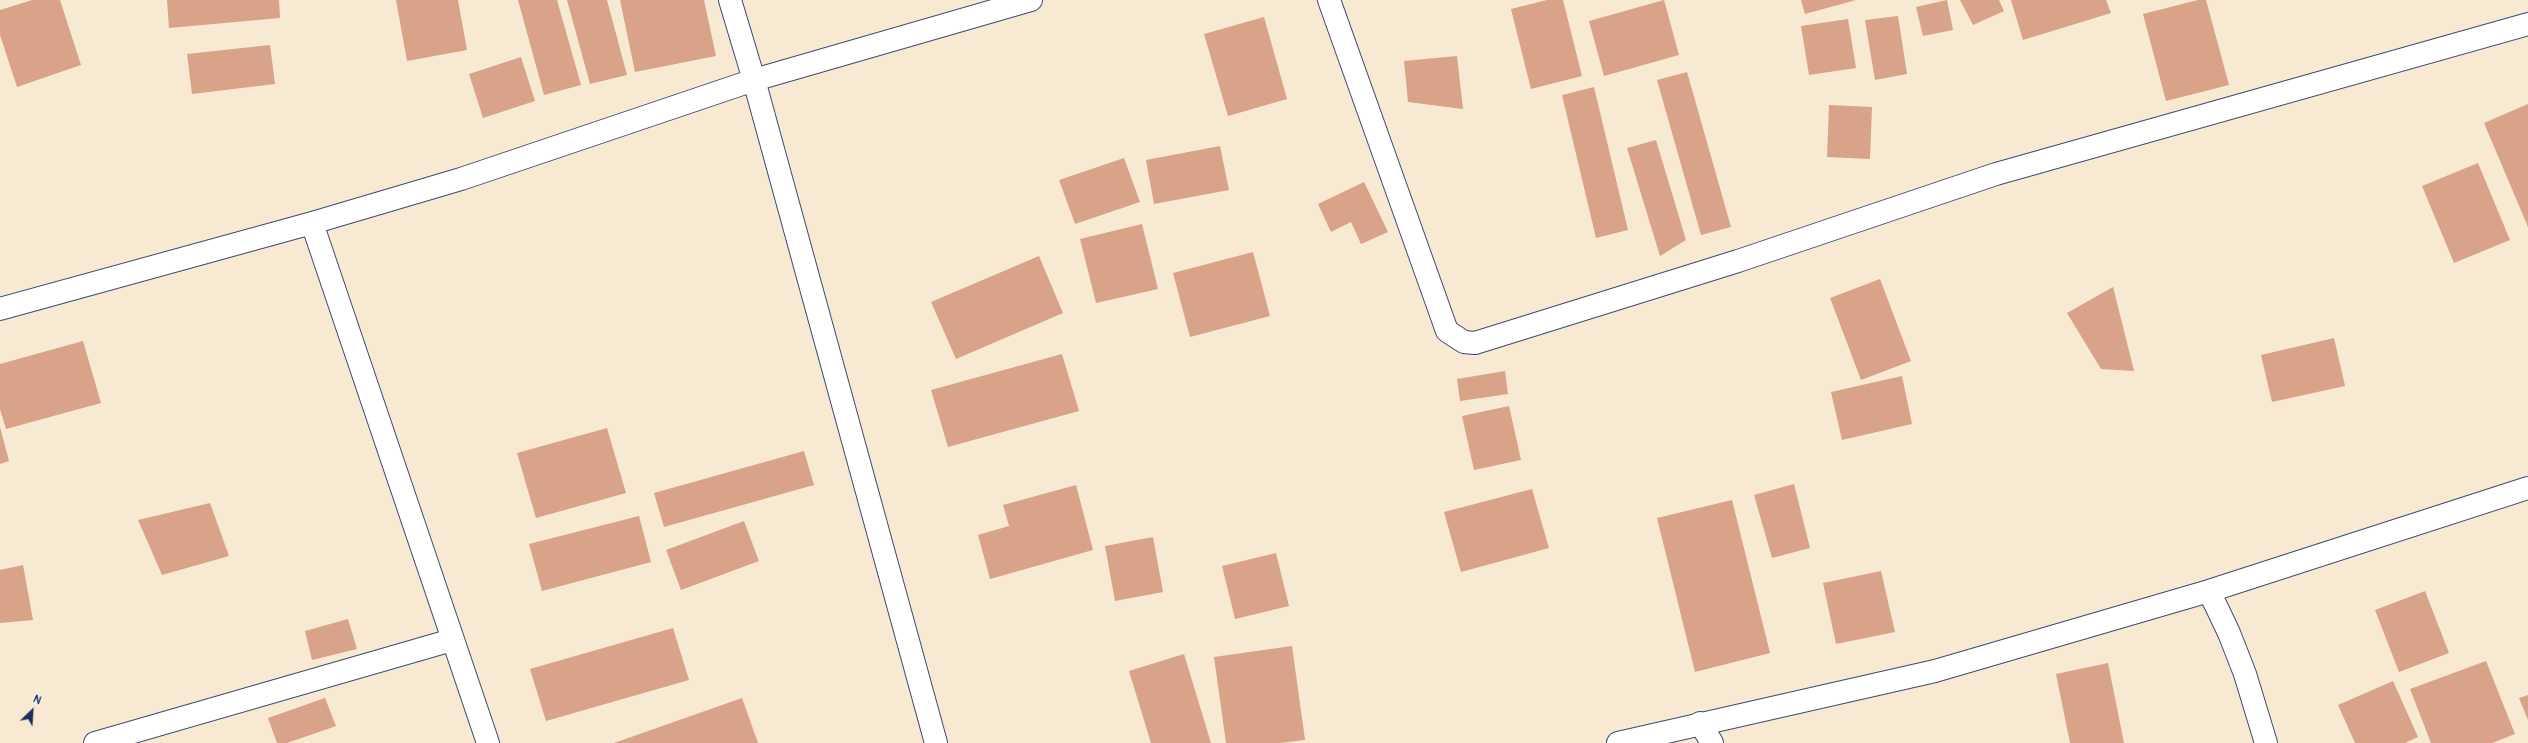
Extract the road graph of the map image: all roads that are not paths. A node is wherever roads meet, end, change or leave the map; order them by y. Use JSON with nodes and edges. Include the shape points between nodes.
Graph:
{"nodes":[{"id":1,"x":730,"y":0,"type":"edge"},
{"id":2,"x":1031,"y":0,"type":"edge"},
{"id":3,"x":1329,"y":0,"type":"edge"},
{"id":4,"x":2528,"y":24,"type":"edge"},
{"id":5,"x":754,"y":80,"type":"junction"},
{"id":6,"x":312,"y":223,"type":"junction"},
{"id":7,"x":0,"y":309,"type":"edge"},
{"id":8,"x":2528,"y":488,"type":"edge"},
{"id":9,"x":2209,"y":591,"type":"junction"},
{"id":10,"x":452,"y":640,"type":"junction"},
{"id":11,"x":1700,"y":723,"type":"junction"},
{"id":12,"x":95,"y":743,"type":"edge"},
{"id":13,"x":488,"y":743,"type":"edge"},
{"id":14,"x":936,"y":743,"type":"edge"},
{"id":15,"x":1618,"y":743,"type":"edge"},
{"id":16,"x":1712,"y":743,"type":"edge"},
{"id":17,"x":2266,"y":743,"type":"edge"}],
"edges":[{"from":1,"to":5,"type":"street"},
{"from":2,"to":5,"type":"street"},
{"from":3,"to":4,"type":"street","via":[[1447,331],[1464,342],[1475,343],[1738,260],[1996,174]]},
{"from":5,"to":6,"type":"street","via":[[461,179]]},
{"from":5,"to":14,"type":"street"},
{"from":6,"to":7,"type":"street"},
{"from":6,"to":10,"type":"street"},
{"from":8,"to":9,"type":"street"},
{"from":9,"to":11,"type":"street","via":[[1935,671]]},
{"from":9,"to":17,"type":"street","via":[[2243,668]]},
{"from":10,"to":12,"type":"street"},
{"from":10,"to":13,"type":"street"},
{"from":11,"to":15,"type":"street"},
{"from":11,"to":16,"type":"street"}]}
